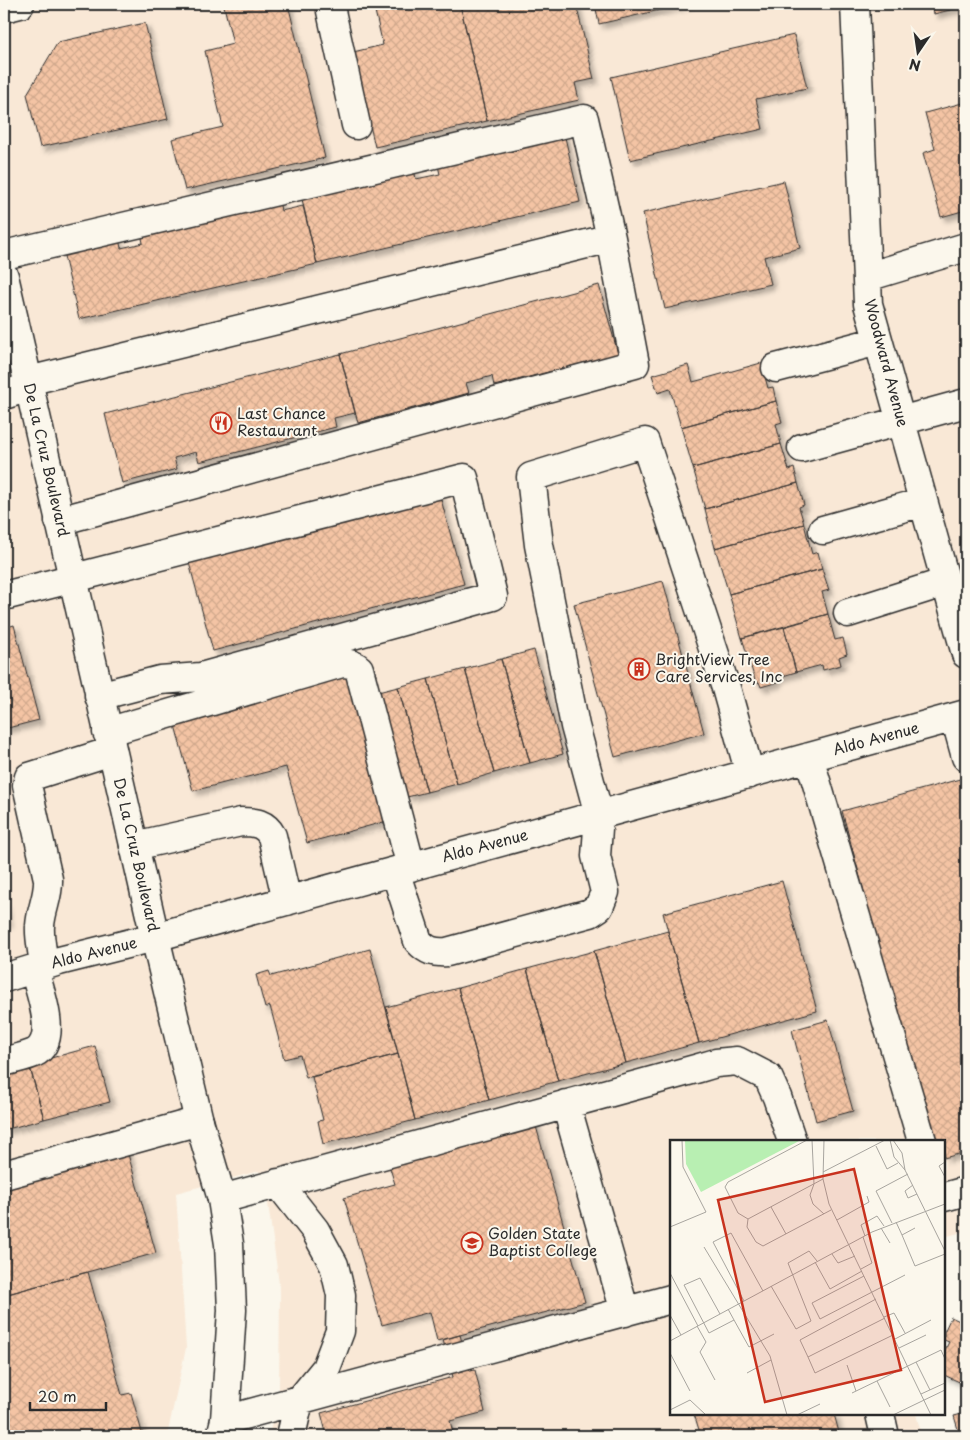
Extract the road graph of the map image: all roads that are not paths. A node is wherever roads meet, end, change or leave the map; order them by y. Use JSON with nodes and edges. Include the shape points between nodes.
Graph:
{"nodes":[{"id":1,"x":20,"y":4,"type":"edge"},
{"id":2,"x":331,"y":4,"type":"edge"},
{"id":3,"x":855,"y":4,"type":"edge"},
{"id":4,"x":4,"y":8,"type":"edge"},
{"id":5,"x":356,"y":125,"type":"dead end"},
{"id":6,"x":611,"y":238,"type":"junction"},
{"id":7,"x":966,"y":247,"type":"edge"},
{"id":8,"x":4,"y":254,"type":"edge"},
{"id":9,"x":4,"y":276,"type":"edge"},
{"id":10,"x":866,"y":277,"type":"junction"},
{"id":11,"x":878,"y":341,"type":"junction"},
{"id":12,"x":776,"y":368,"type":"dead end"},
{"id":13,"x":20,"y":388,"type":"edge"},
{"id":14,"x":966,"y":403,"type":"edge"},
{"id":15,"x":901,"y":421,"type":"junction"},
{"id":16,"x":802,"y":448,"type":"dead end"},
{"id":17,"x":924,"y":502,"type":"junction"},
{"id":18,"x":60,"y":521,"type":"junction"},
{"id":19,"x":823,"y":530,"type":"dead end"},
{"id":20,"x":72,"y":578,"type":"junction"},
{"id":21,"x":946,"y":582,"type":"junction"},
{"id":22,"x":4,"y":596,"type":"edge"},
{"id":23,"x":848,"y":613,"type":"dead end"},
{"id":24,"x":966,"y":654,"type":"edge"},
{"id":25,"x":99,"y":696,"type":"junction"},
{"id":26,"x":961,"y":716,"type":"edge"},
{"id":27,"x":110,"y":742,"type":"junction"},
{"id":28,"x":809,"y":757,"type":"junction"},
{"id":29,"x":966,"y":758,"type":"edge"},
{"id":30,"x":750,"y":774,"type":"junction"},
{"id":31,"x":599,"y":815,"type":"junction"},
{"id":32,"x":134,"y":846,"type":"junction"},
{"id":33,"x":403,"y":869,"type":"junction"},
{"id":34,"x":287,"y":901,"type":"junction"},
{"id":35,"x":155,"y":937,"type":"junction"},
{"id":36,"x":39,"y":967,"type":"junction"},
{"id":37,"x":4,"y":978,"type":"edge"},
{"id":38,"x":4,"y":1062,"type":"edge"},
{"id":39,"x":566,"y":1104,"type":"junction"},
{"id":40,"x":199,"y":1121,"type":"junction"},
{"id":41,"x":792,"y":1140,"type":"edge"},
{"id":42,"x":922,"y":1140,"type":"edge"},
{"id":43,"x":4,"y":1175,"type":"edge"},
{"id":44,"x":278,"y":1183,"type":"junction"},
{"id":45,"x":966,"y":1191,"type":"edge"},
{"id":46,"x":945,"y":1197,"type":"edge"},
{"id":47,"x":222,"y":1199,"type":"junction"},
{"id":48,"x":670,"y":1299,"type":"edge"},
{"id":49,"x":625,"y":1312,"type":"junction"},
{"id":50,"x":299,"y":1401,"type":"junction"},
{"id":51,"x":880,"y":1415,"type":"edge"},
{"id":52,"x":223,"y":1428,"type":"edge"},
{"id":53,"x":291,"y":1436,"type":"edge"},
{"id":54,"x":885,"y":1436,"type":"edge"}],
"edges":[{"from":1,"to":4,"type":"street"},
{"from":2,"to":5,"type":"street"},
{"from":3,"to":10,"type":"street","name":"Woodward Avenue"},
{"from":6,"to":8,"type":"street","via":[[584,119]]},
{"from":6,"to":13,"type":"street"},
{"from":6,"to":18,"type":"street","via":[[635,364]]},
{"from":7,"to":10,"type":"street"},
{"from":9,"to":13,"type":"street","name":"De La Cruz Boulevard"},
{"from":10,"to":11,"type":"street","name":"Woodward Avenue","via":[[868,304]]},
{"from":11,"to":12,"type":"street"},
{"from":11,"to":15,"type":"street","name":"Woodward Avenue"},
{"from":13,"to":18,"type":"street","name":"De La Cruz Boulevard"},
{"from":14,"to":15,"type":"street"},
{"from":15,"to":16,"type":"street"},
{"from":15,"to":17,"type":"street","name":"Woodward Avenue"},
{"from":17,"to":19,"type":"street"},
{"from":17,"to":21,"type":"street","name":"Woodward Avenue"},
{"from":18,"to":20,"type":"street","name":"De La Cruz Boulevard"},
{"from":20,"to":22,"type":"street"},
{"from":20,"to":25,"type":"street","name":"De La Cruz Boulevard"},
{"from":20,"to":25,"type":"street","via":[[464,478],[493,596],[201,677],[160,680]]},
{"from":21,"to":23,"type":"street"},
{"from":21,"to":24,"type":"street","name":"Woodward Avenue"},
{"from":25,"to":27,"type":"street","name":"De La Cruz Boulevard"},
{"from":26,"to":28,"type":"street","name":"Aldo Avenue"},
{"from":26,"to":29,"type":"street"},
{"from":27,"to":32,"type":"street","name":"De La Cruz Boulevard"},
{"from":27,"to":33,"type":"street","via":[[348,663],[359,669]]},
{"from":27,"to":36,"type":"street","via":[[29,777],[27,785],[48,879],[40,927]]},
{"from":28,"to":30,"type":"street","name":"Aldo Avenue"},
{"from":28,"to":42,"type":"street"},
{"from":30,"to":31,"type":"street","name":"Aldo Avenue"},
{"from":30,"to":31,"type":"street","via":[[726,688],[644,442],[531,477],[539,544],[567,688]]},
{"from":31,"to":33,"type":"street","name":"Aldo Avenue"},
{"from":31,"to":33,"type":"street","via":[[596,856],[605,892],[599,907],[590,913],[436,953],[418,941]]},
{"from":32,"to":34,"type":"street","via":[[241,822],[259,824],[272,836]]},
{"from":32,"to":35,"type":"street","name":"De La Cruz Boulevard"},
{"from":33,"to":34,"type":"street","name":"Aldo Avenue"},
{"from":34,"to":35,"type":"street","name":"Aldo Avenue"},
{"from":35,"to":36,"type":"street","name":"Aldo Avenue"},
{"from":35,"to":40,"type":"street","name":"De La Cruz Boulevard"},
{"from":36,"to":37,"type":"street","name":"Aldo Avenue"},
{"from":36,"to":38,"type":"street","via":[[47,1037],[34,1053]]},
{"from":39,"to":41,"type":"street","via":[[716,1063],[737,1061],[768,1077]]},
{"from":39,"to":44,"type":"street"},
{"from":39,"to":49,"type":"street"},
{"from":40,"to":43,"type":"street"},
{"from":40,"to":47,"type":"street","name":"De La Cruz Boulevard"},
{"from":44,"to":47,"type":"street"},
{"from":44,"to":50,"type":"street","via":[[315,1230],[334,1265],[341,1295],[340,1331],[326,1368]]},
{"from":45,"to":46,"type":"street"},
{"from":47,"to":52,"type":"street","name":"De La Cruz Boulevard","via":[[229,1244],[232,1310]]},
{"from":48,"to":49,"type":"street"},
{"from":49,"to":50,"type":"street"},
{"from":50,"to":52,"type":"street"},
{"from":50,"to":53,"type":"street"},
{"from":51,"to":54,"type":"street"}]}
